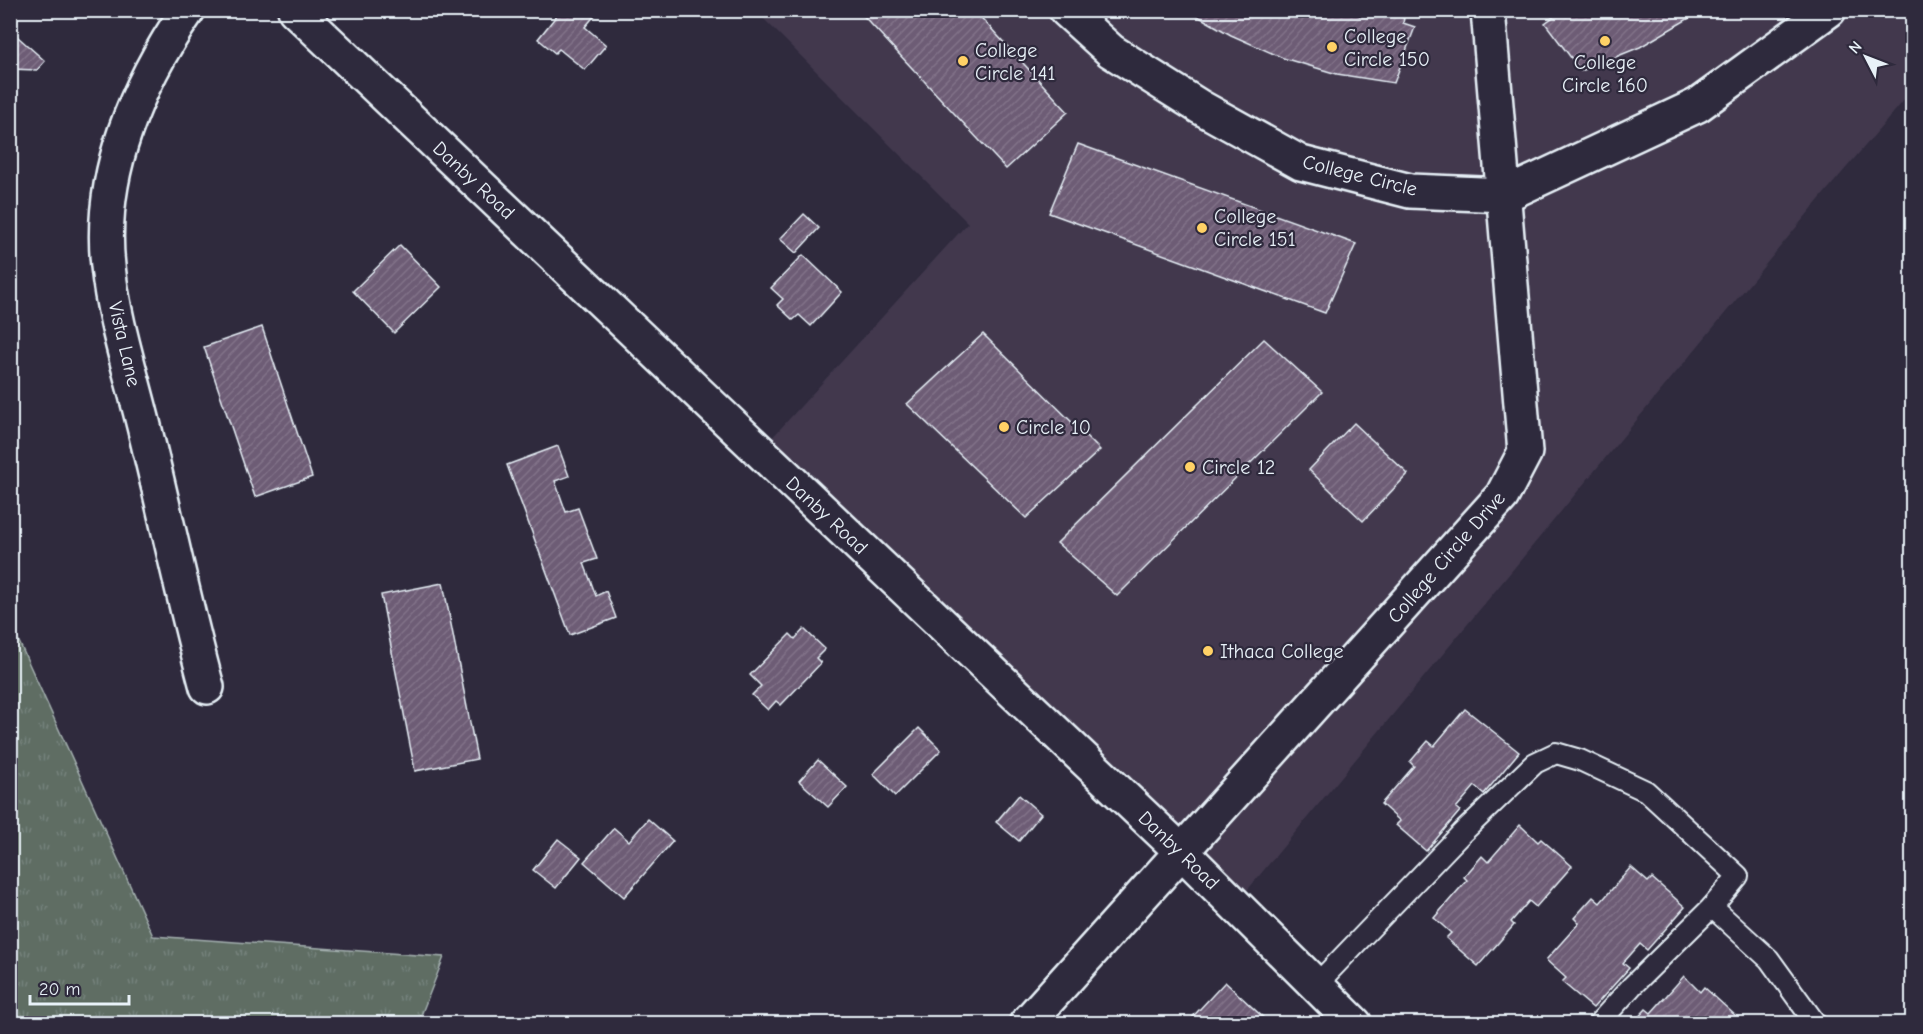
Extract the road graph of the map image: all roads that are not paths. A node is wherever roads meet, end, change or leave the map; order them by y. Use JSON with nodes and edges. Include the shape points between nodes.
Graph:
{"nodes":[{"id":1,"x":188,"y":10,"type":"edge"},
{"id":2,"x":295,"y":10,"type":"edge"},
{"id":3,"x":1066,"y":10,"type":"edge"},
{"id":4,"x":1488,"y":10,"type":"edge"},
{"id":5,"x":1828,"y":10,"type":"edge"},
{"id":6,"x":1505,"y":195,"type":"junction"},
{"id":7,"x":207,"y":687,"type":"dead end"},
{"id":8,"x":1181,"y":850,"type":"junction"},
{"id":9,"x":1712,"y":908,"type":"junction"},
{"id":10,"x":1315,"y":986,"type":"junction"},
{"id":11,"x":1026,"y":1023,"type":"edge"},
{"id":12,"x":1355,"y":1023,"type":"edge"},
{"id":13,"x":1598,"y":1023,"type":"edge"},
{"id":14,"x":1816,"y":1023,"type":"edge"}],
"edges":[{"from":1,"to":7,"type":"street","name":"Vista Lane","via":[[143,87],[123,136],[109,200],[108,266],[177,573]]},
{"from":2,"to":8,"type":"street","name":"Danby Road"},
{"from":3,"to":6,"type":"street","name":"College Circle","via":[[1111,51],[1200,107],[1301,163],[1410,191]]},
{"from":4,"to":6,"type":"street","name":"College Circle Drive"},
{"from":5,"to":6,"type":"street","name":"College Circle","via":[[1698,105]]},
{"from":6,"to":8,"type":"street","name":"College Circle Drive","via":[[1525,452],[1502,496]]},
{"from":8,"to":10,"type":"street","name":"Danby Road"},
{"from":8,"to":11,"type":"street","name":"College Circle Drive"},
{"from":9,"to":10,"type":"lane","via":[[1738,876],[1646,791],[1556,753],[1534,763]]},
{"from":9,"to":13,"type":"lane"},
{"from":9,"to":14,"type":"lane","via":[[1769,959]]},
{"from":10,"to":12,"type":"street","name":"Danby Road"}]}
